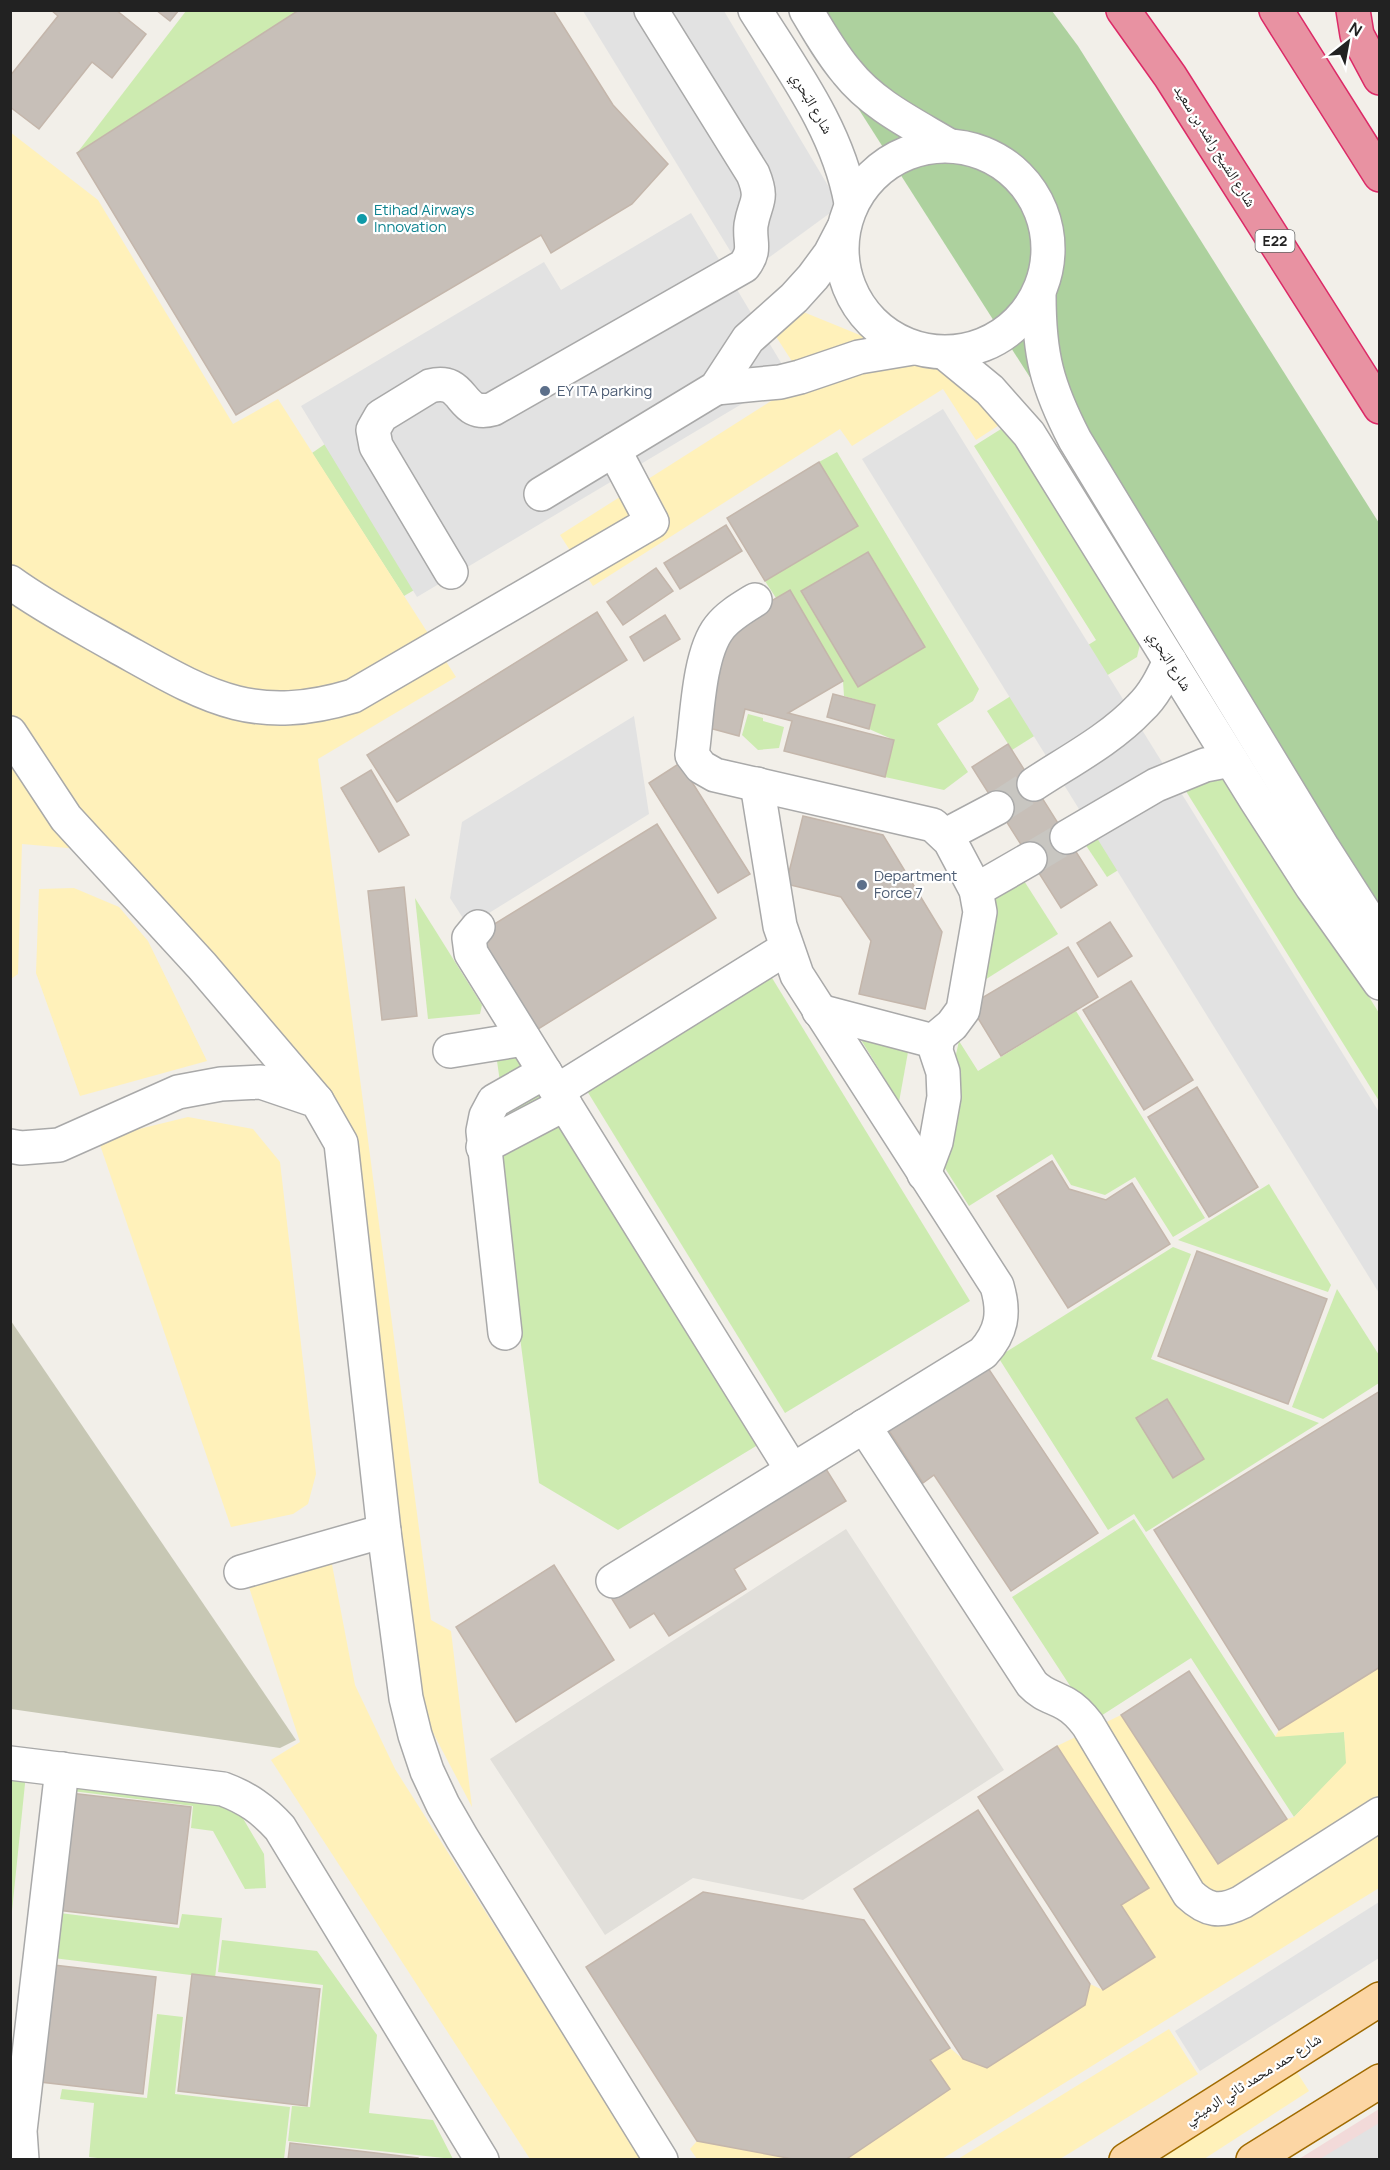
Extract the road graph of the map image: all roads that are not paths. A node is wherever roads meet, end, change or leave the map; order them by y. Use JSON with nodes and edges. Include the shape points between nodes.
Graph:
{"nodes":[{"id":1,"x":651,"y":10,"type":"edge"},
{"id":2,"x":755,"y":10,"type":"edge"},
{"id":3,"x":806,"y":10,"type":"edge"},
{"id":4,"x":1123,"y":10,"type":"edge"},
{"id":5,"x":1276,"y":10,"type":"edge"},
{"id":6,"x":1353,"y":10,"type":"edge"},
{"id":7,"x":1380,"y":78,"type":"edge"},
{"id":8,"x":948,"y":146,"type":"junction"},
{"id":9,"x":1380,"y":176,"type":"edge"},
{"id":10,"x":847,"y":216,"type":"junction"},
{"id":11,"x":1039,"y":295,"type":"junction"},
{"id":12,"x":913,"y":348,"type":"junction"},
{"id":13,"x":945,"y":353,"type":"junction"},
{"id":14,"x":716,"y":388,"type":"junction"},
{"id":15,"x":1380,"y":407,"type":"edge"},
{"id":16,"x":614,"y":450,"type":"junction"},
{"id":17,"x":541,"y":494,"type":"dead end"},
{"id":18,"x":451,"y":572,"type":"dead end"},
{"id":19,"x":10,"y":582,"type":"edge"},
{"id":20,"x":755,"y":600,"type":"dead end"},
{"id":21,"x":1170,"y":661,"type":"junction"},
{"id":22,"x":10,"y":733,"type":"edge"},
{"id":23,"x":1231,"y":760,"type":"junction"},
{"id":24,"x":757,"y":784,"type":"junction"},
{"id":25,"x":1034,"y":784,"type":"tunnel mouth"},
{"id":26,"x":997,"y":808,"type":"tunnel mouth"},
{"id":27,"x":946,"y":835,"type":"junction"},
{"id":28,"x":1067,"y":837,"type":"tunnel mouth"},
{"id":29,"x":1030,"y":859,"type":"tunnel mouth"},
{"id":30,"x":976,"y":890,"type":"junction"},
{"id":31,"x":478,"y":927,"type":"dead end"},
{"id":32,"x":1380,"y":937,"type":"edge"},
{"id":33,"x":787,"y":948,"type":"junction"},
{"id":34,"x":1380,"y":984,"type":"edge"},
{"id":35,"x":819,"y":1011,"type":"junction"},
{"id":36,"x":524,"y":1039,"type":"junction"},
{"id":37,"x":937,"y":1042,"type":"junction"},
{"id":38,"x":450,"y":1051,"type":"dead end"},
{"id":39,"x":556,"y":1089,"type":"junction"},
{"id":40,"x":317,"y":1101,"type":"junction"},
{"id":41,"x":10,"y":1146,"type":"edge"},
{"id":42,"x":924,"y":1174,"type":"junction"},
{"id":43,"x":506,"y":1333,"type":"dead end"},
{"id":44,"x":864,"y":1426,"type":"junction"},
{"id":45,"x":792,"y":1470,"type":"junction"},
{"id":46,"x":384,"y":1531,"type":"junction"},
{"id":47,"x":241,"y":1572,"type":"dead end"},
{"id":48,"x":613,"y":1581,"type":"dead end"},
{"id":49,"x":10,"y":1763,"type":"edge"},
{"id":50,"x":62,"y":1769,"type":"junction"},
{"id":51,"x":1380,"y":1814,"type":"edge"},
{"id":52,"x":1380,"y":1999,"type":"edge"},
{"id":53,"x":1380,"y":2081,"type":"edge"},
{"id":54,"x":22,"y":2160,"type":"edge"},
{"id":55,"x":482,"y":2160,"type":"edge"},
{"id":56,"x":661,"y":2160,"type":"edge"},
{"id":57,"x":1126,"y":2160,"type":"edge"},
{"id":58,"x":1253,"y":2160,"type":"edge"}],
"edges":[{"from":1,"to":18,"type":"street","via":[[758,185],[751,257],[744,266],[493,409],[472,408],[455,389],[439,383],[381,416],[374,430],[376,446]]},
{"from":2,"to":10,"type":"street","name":"شارع البَحرِي","via":[[828,130],[847,178]]},
{"from":3,"to":8,"type":"street","via":[[848,74],[869,95]]},
{"from":4,"to":15,"type":"highway","name":"شارع الشيخ راشد بن سعيد","number":"E22","via":[[1170,76]]},
{"from":5,"to":9,"type":"highway"},
{"from":6,"to":7,"type":"highway","via":[[1357,35]]},
{"from":8,"to":10,"type":"street","via":[[919,148],[891,160],[868,178]]},
{"from":8,"to":11,"type":"street","via":[[982,153],[1012,170],[1034,196],[1047,228],[1048,262]]},
{"from":10,"to":12,"type":"street","via":[[842,259],[849,288],[864,314],[886,334]]},
{"from":10,"to":14,"type":"street","via":[[830,254],[813,277],[748,339]]},
{"from":11,"to":13,"type":"street","via":[[1022,319],[1000,338],[974,349]]},
{"from":11,"to":32,"type":"street","via":[[1039,333],[1045,370],[1070,431]]},
{"from":12,"to":13,"type":"street"},
{"from":12,"to":14,"type":"street","via":[[859,357],[780,382]]},
{"from":13,"to":21,"type":"street","name":"شارع البَحرِي","via":[[990,390],[1029,434]]},
{"from":14,"to":16,"type":"street"},
{"from":16,"to":17,"type":"street"},
{"from":16,"to":19,"type":"street","via":[[652,522],[352,696],[326,704],[271,709],[243,705],[191,688]]},
{"from":20,"to":24,"type":"street","via":[[728,619],[712,639],[704,662],[692,755],[707,772]]},
{"from":21,"to":23,"type":"street","name":"شارع البَحرِي"},
{"from":21,"to":25,"type":"street","via":[[1141,708],[1121,726]]},
{"from":22,"to":40,"type":"street","via":[[66,818],[202,966]]},
{"from":23,"to":28,"type":"street","via":[[1197,768],[1156,785]]},
{"from":23,"to":34,"type":"street","name":"شارع البَحرِي"},
{"from":24,"to":27,"type":"street","via":[[926,823]]},
{"from":24,"to":33,"type":"street"},
{"from":26,"to":27,"type":"street"},
{"from":27,"to":30,"type":"street"},
{"from":29,"to":30,"type":"street"},
{"from":30,"to":37,"type":"street","via":[[980,919],[966,1000],[958,1018]]},
{"from":31,"to":36,"type":"street","via":[[469,938],[471,953]]},
{"from":33,"to":35,"type":"street","via":[[797,975]]},
{"from":33,"to":39,"type":"street"},
{"from":35,"to":37,"type":"street"},
{"from":35,"to":42,"type":"street"},
{"from":36,"to":38,"type":"street"},
{"from":36,"to":39,"type":"street"},
{"from":37,"to":42,"type":"street","via":[[944,1097],[936,1142]]},
{"from":39,"to":43,"type":"street","via":[[483,1148]]},
{"from":39,"to":45,"type":"street"},
{"from":40,"to":41,"type":"street","via":[[261,1082],[221,1084],[178,1092],[59,1145]]},
{"from":40,"to":46,"type":"street","via":[[341,1143]]},
{"from":42,"to":44,"type":"street","via":[[997,1286],[1002,1319],[998,1332],[982,1353]]},
{"from":44,"to":45,"type":"street"},
{"from":44,"to":51,"type":"street","via":[[1032,1684],[1048,1697],[1067,1704],[1088,1725],[1189,1894],[1200,1905],[1229,1908],[1242,1902]]},
{"from":45,"to":48,"type":"street"},
{"from":46,"to":47,"type":"street"},
{"from":46,"to":56,"type":"street","via":[[406,1698],[427,1771],[462,1838]]},
{"from":49,"to":50,"type":"street"},
{"from":50,"to":54,"type":"street","via":[[20,2131]]},
{"from":50,"to":55,"type":"street","via":[[223,1789],[245,1797],[264,1811],[280,1828]]},
{"from":52,"to":57,"type":"main road","name":"شارع حمد محمد ثاني الرميثي"},
{"from":53,"to":58,"type":"main road"}]}
